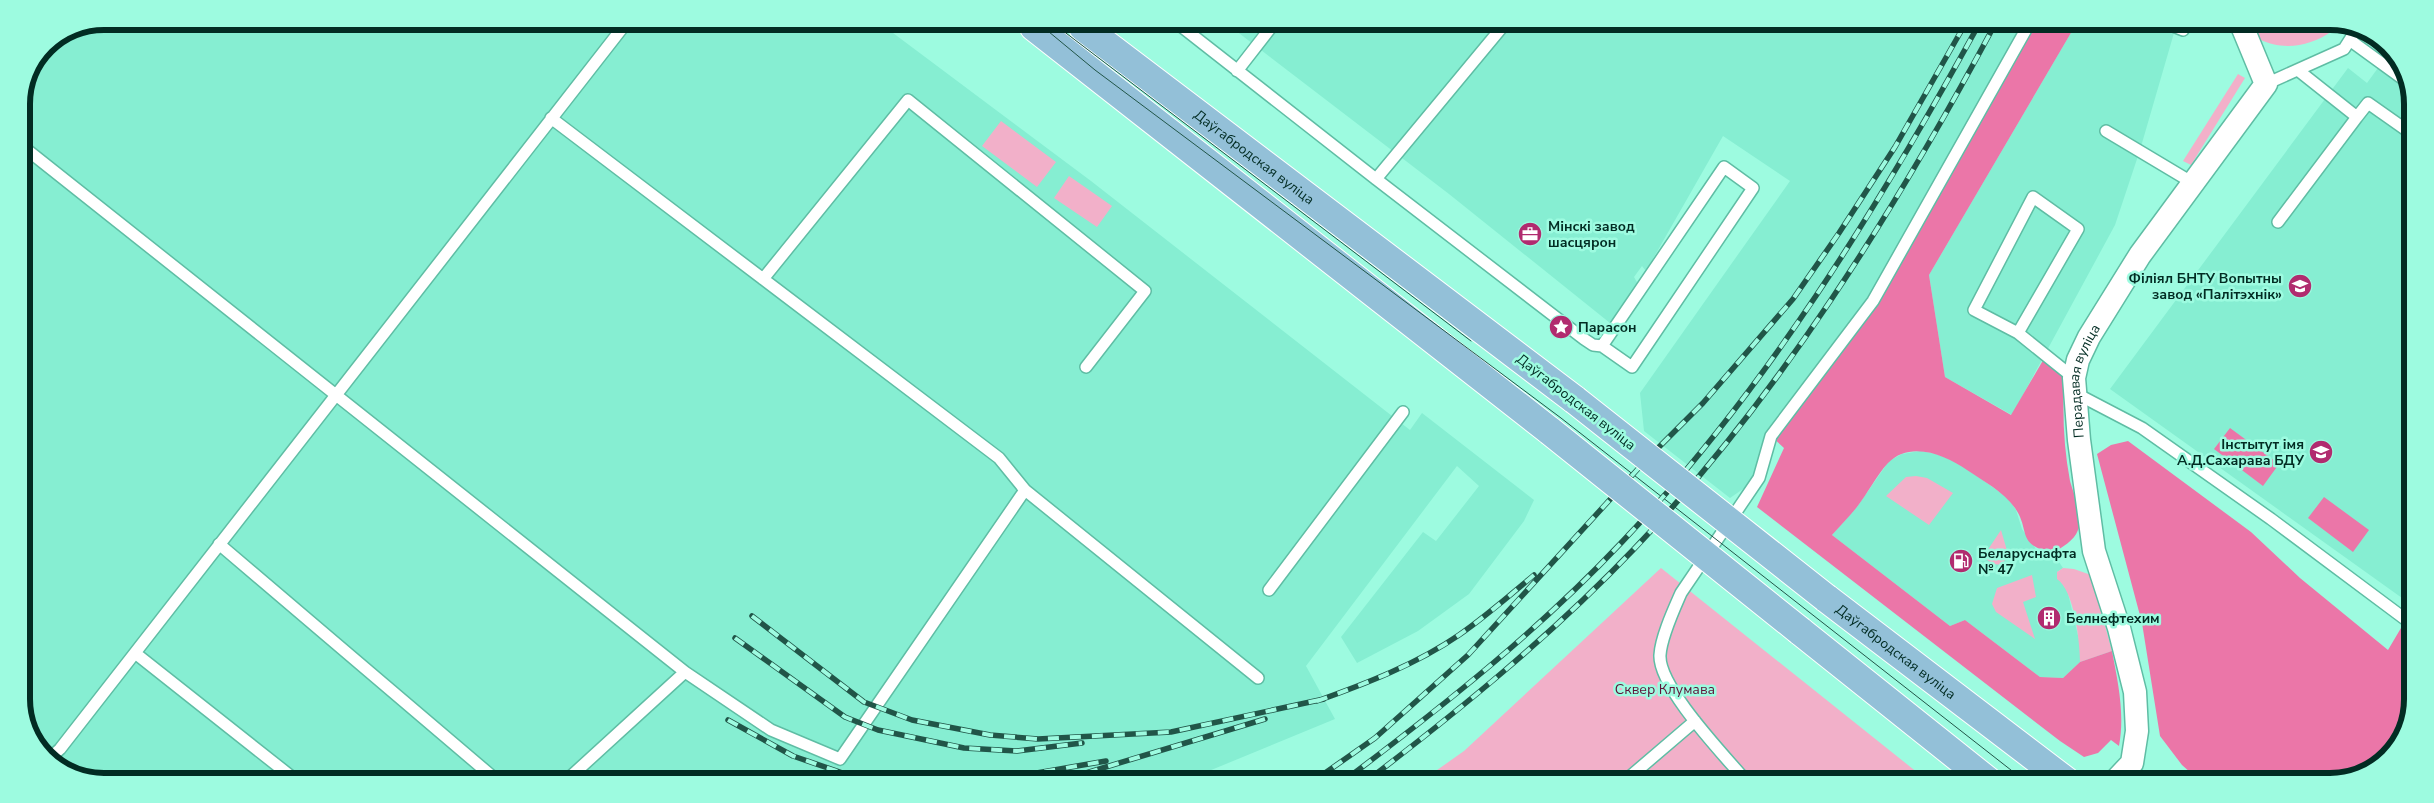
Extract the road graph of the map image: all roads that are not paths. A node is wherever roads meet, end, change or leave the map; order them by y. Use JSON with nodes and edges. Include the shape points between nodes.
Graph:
{"nodes":[{"id":1,"x":621,"y":30,"type":"edge"},
{"id":2,"x":1038,"y":30,"type":"edge"},
{"id":3,"x":1087,"y":30,"type":"edge"},
{"id":4,"x":1187,"y":30,"type":"edge"},
{"id":5,"x":1269,"y":30,"type":"edge"},
{"id":6,"x":1500,"y":30,"type":"edge"},
{"id":7,"x":2026,"y":30,"type":"edge"},
{"id":8,"x":2244,"y":30,"type":"edge"},
{"id":9,"x":2354,"y":35,"type":"edge"},
{"id":10,"x":2351,"y":41,"type":"junction"},
{"id":11,"x":1238,"y":71,"type":"junction"},
{"id":12,"x":2299,"y":71,"type":"junction"},
{"id":13,"x":2398,"y":76,"type":"edge"},
{"id":14,"x":2266,"y":84,"type":"junction"},
{"id":15,"x":2357,"y":117,"type":"junction"},
{"id":16,"x":552,"y":118,"type":"junction"},
{"id":17,"x":2404,"y":128,"type":"edge"},
{"id":18,"x":2106,"y":131,"type":"dead end"},
{"id":19,"x":30,"y":152,"type":"edge"},
{"id":20,"x":1376,"y":179,"type":"junction"},
{"id":21,"x":2193,"y":183,"type":"junction"},
{"id":22,"x":2278,"y":222,"type":"dead end"},
{"id":23,"x":763,"y":280,"type":"junction"},
{"id":24,"x":2018,"y":333,"type":"junction"},
{"id":25,"x":1602,"y":346,"type":"junction"},
{"id":26,"x":1086,"y":367,"type":"dead end"},
{"id":27,"x":2074,"y":385,"type":"junction"},
{"id":28,"x":335,"y":395,"type":"junction"},
{"id":29,"x":1403,"y":412,"type":"dead end"},
{"id":30,"x":1025,"y":490,"type":"junction"},
{"id":31,"x":218,"y":544,"type":"junction"},
{"id":32,"x":1269,"y":590,"type":"dead end"},
{"id":33,"x":2404,"y":618,"type":"edge"},
{"id":34,"x":135,"y":652,"type":"junction"},
{"id":35,"x":685,"y":672,"type":"junction"},
{"id":36,"x":1258,"y":678,"type":"dead end"},
{"id":37,"x":1695,"y":721,"type":"junction"},
{"id":38,"x":54,"y":753,"type":"edge"},
{"id":39,"x":287,"y":773,"type":"edge"},
{"id":40,"x":488,"y":773,"type":"edge"},
{"id":41,"x":574,"y":773,"type":"edge"},
{"id":42,"x":1634,"y":773,"type":"edge"},
{"id":43,"x":1739,"y":773,"type":"edge"},
{"id":44,"x":1978,"y":773,"type":"edge"},
{"id":45,"x":2056,"y":773,"type":"edge"},
{"id":46,"x":2123,"y":773,"type":"edge"}],
"edges":[{"from":1,"to":16,"type":"lane"},
{"from":2,"to":44,"type":"main road","bridge":true,"via":[[1550,431]]},
{"from":3,"to":45,"type":"main road","name":"Даўгабродская вуліца","bridge":true,"via":[[1575,400]]},
{"from":4,"to":11,"type":"lane"},
{"from":5,"to":11,"type":"lane"},
{"from":6,"to":20,"type":"lane"},
{"from":7,"to":37,"type":"lane","via":[[1873,301],[1772,436],[1759,478],[1682,593],[1660,656],[1671,688]]},
{"from":8,"to":14,"type":"street"},
{"from":9,"to":10,"type":"lane"},
{"from":10,"to":12,"type":"lane","via":[[2344,49]]},
{"from":10,"to":13,"type":"lane"},
{"from":11,"to":20,"type":"lane"},
{"from":12,"to":14,"type":"lane"},
{"from":12,"to":15,"type":"lane"},
{"from":14,"to":21,"type":"street","name":"Перадавая вуліца"},
{"from":15,"to":17,"type":"lane","via":[[2368,103]]},
{"from":15,"to":22,"type":"lane"},
{"from":16,"to":23,"type":"lane"},
{"from":16,"to":28,"type":"lane"},
{"from":18,"to":21,"type":"lane"},
{"from":19,"to":28,"type":"lane"},
{"from":20,"to":25,"type":"lane","via":[[1584,339]]},
{"from":21,"to":27,"type":"street","name":"Перадавая вуліца","via":[[2140,255],[2099,321],[2078,360]]},
{"from":23,"to":26,"type":"lane","via":[[908,100],[1145,291]]},
{"from":23,"to":30,"type":"lane","via":[[999,458]]},
{"from":24,"to":24,"type":"lane","via":[[1974,310],[2033,197],[2078,229]]},
{"from":24,"to":27,"type":"lane"},
{"from":25,"to":25,"type":"lane","via":[[1632,367],[1753,188],[1724,167]]},
{"from":27,"to":33,"type":"lane","via":[[2142,428],[2272,519]]},
{"from":27,"to":46,"type":"street","name":"Перадавая вуліца","via":[[2094,550],[2135,692],[2137,731],[2132,763]]},
{"from":28,"to":31,"type":"lane"},
{"from":28,"to":35,"type":"lane"},
{"from":29,"to":32,"type":"lane"},
{"from":30,"to":35,"type":"lane","via":[[840,759],[771,730]]},
{"from":30,"to":36,"type":"lane"},
{"from":31,"to":34,"type":"lane"},
{"from":31,"to":40,"type":"lane"},
{"from":34,"to":38,"type":"lane"},
{"from":34,"to":39,"type":"lane"},
{"from":35,"to":41,"type":"lane"},
{"from":37,"to":42,"type":"lane"},
{"from":37,"to":43,"type":"lane"}]}
